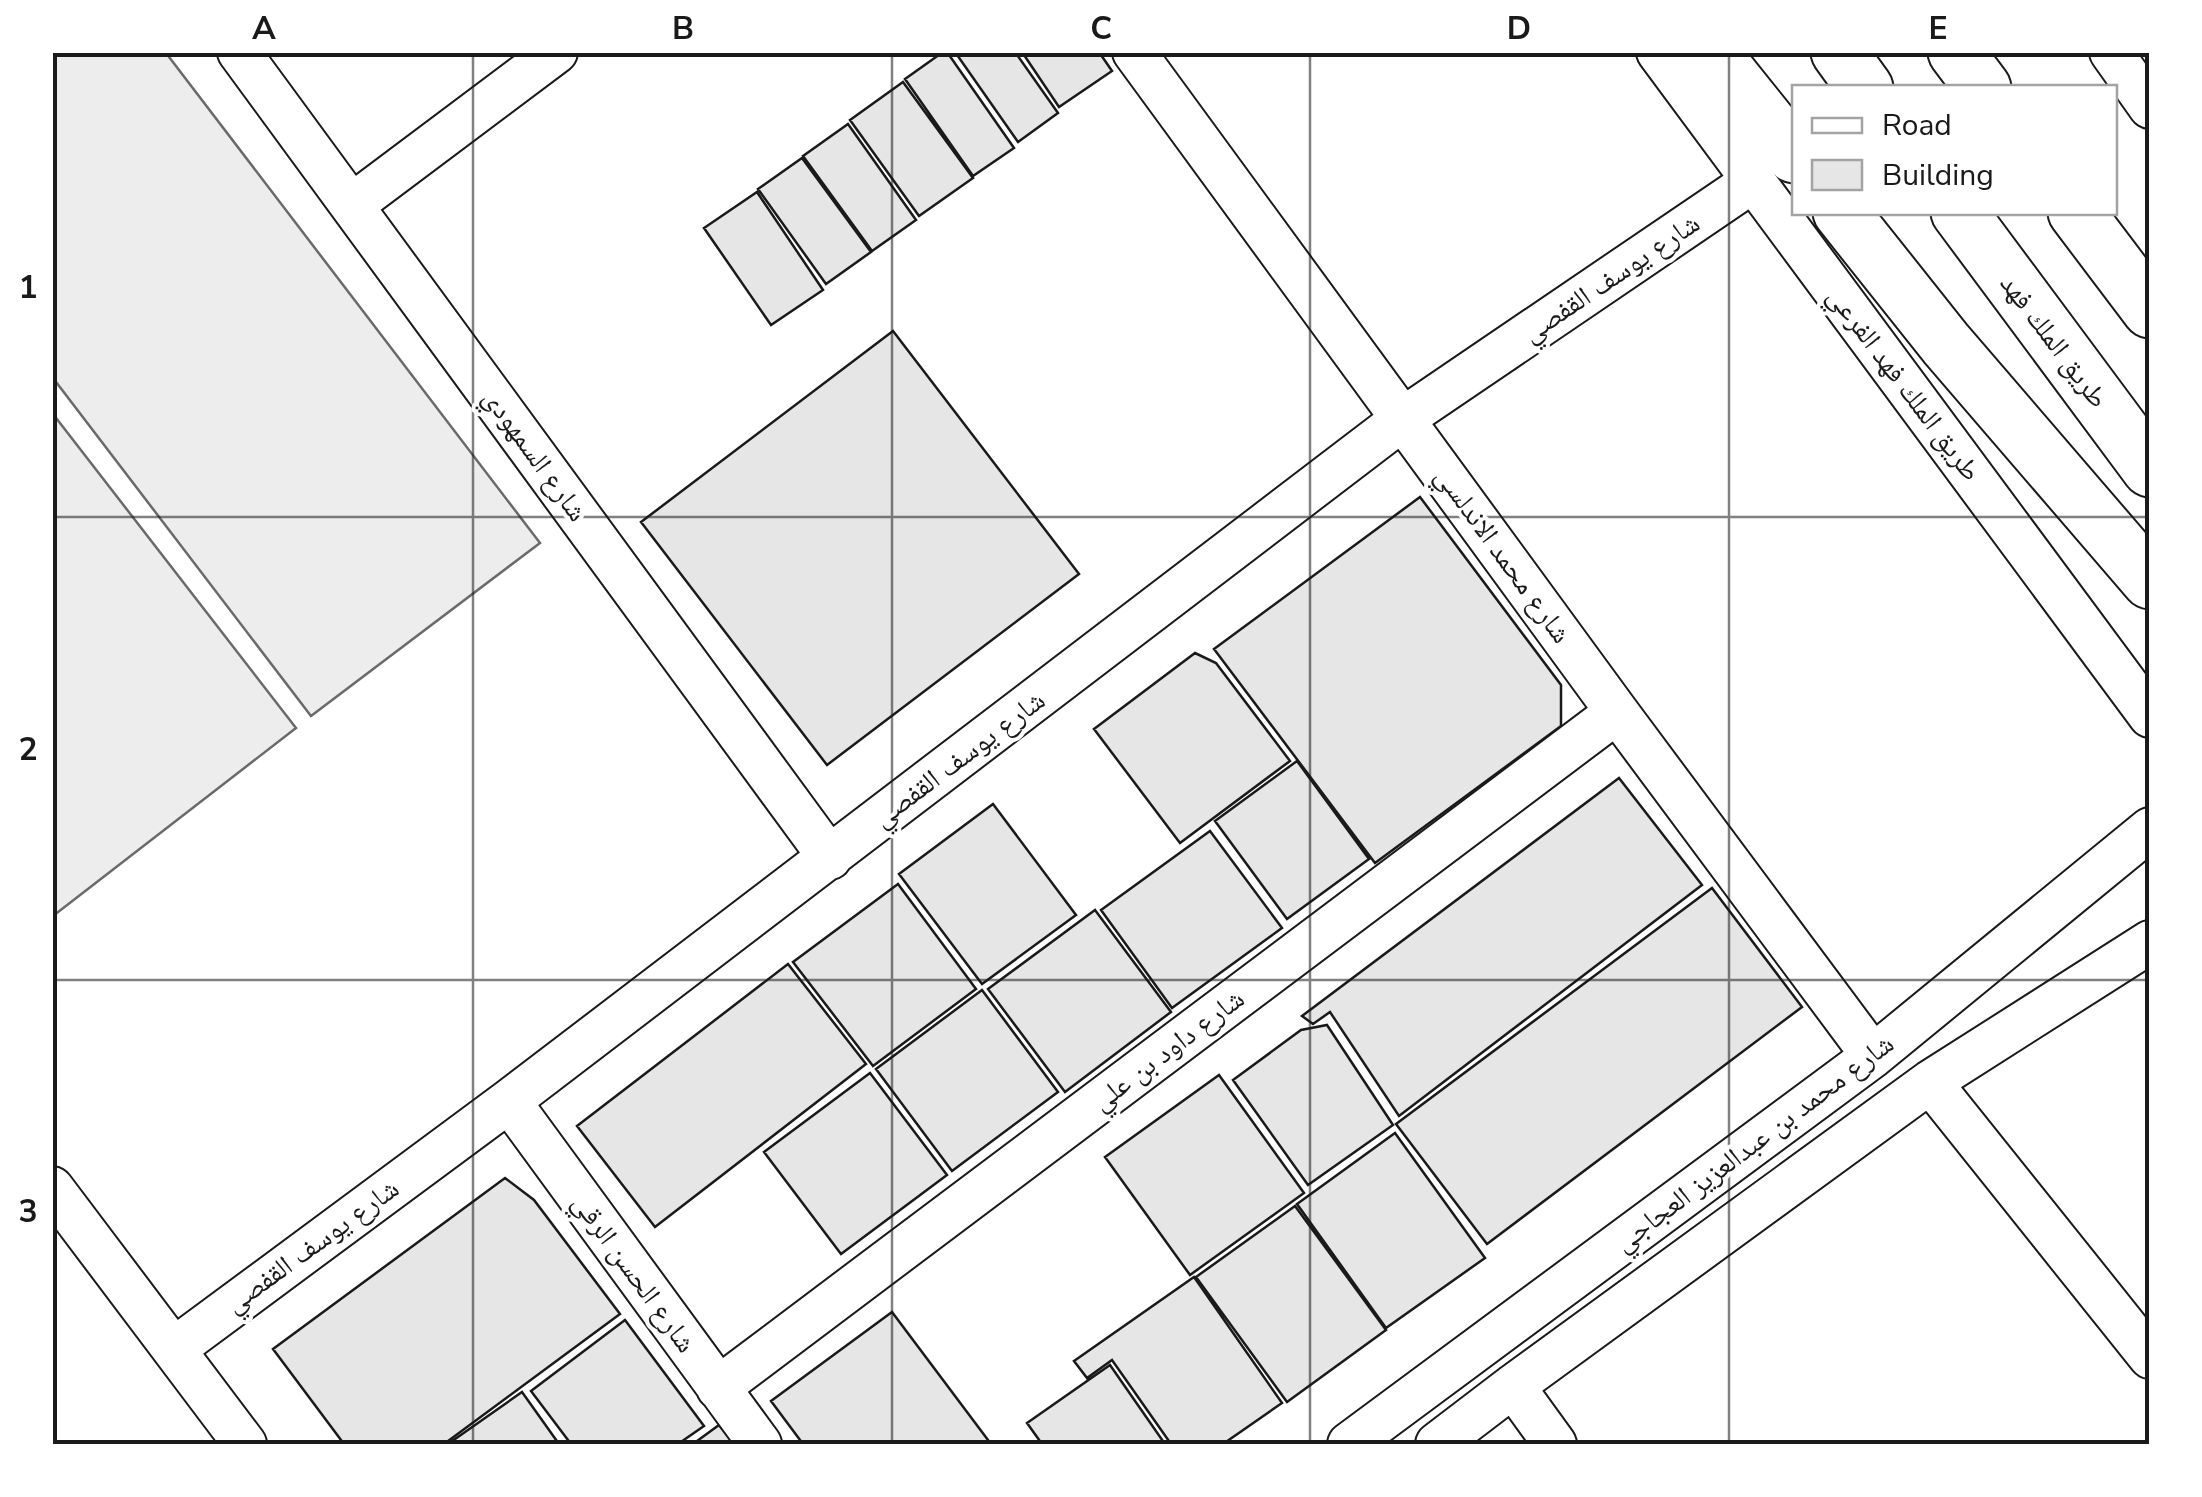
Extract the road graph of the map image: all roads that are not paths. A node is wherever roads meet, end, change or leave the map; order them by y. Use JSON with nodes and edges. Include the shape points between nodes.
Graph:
{"nodes":[{"id":1,"x":239,"y":52,"type":"edge"},
{"id":2,"x":556,"y":52,"type":"edge"},
{"id":3,"x":1134,"y":52,"type":"edge"},
{"id":4,"x":1658,"y":52,"type":"edge"},
{"id":5,"x":1685,"y":52,"type":"edge"},
{"id":6,"x":1839,"y":52,"type":"edge"},
{"id":7,"x":1956,"y":52,"type":"edge"},
{"id":8,"x":2111,"y":52,"type":"edge"},
{"id":9,"x":1863,"y":85,"type":"edge"},
{"id":10,"x":1980,"y":85,"type":"edge"},
{"id":11,"x":2150,"y":107,"type":"edge"},
{"id":12,"x":1774,"y":168,"type":"edge"},
{"id":13,"x":1792,"y":194,"type":"edge"},
{"id":14,"x":352,"y":204,"type":"junction"},
{"id":15,"x":1806,"y":215,"type":"edge"},
{"id":16,"x":1842,"y":215,"type":"edge"},
{"id":17,"x":1961,"y":215,"type":"edge"},
{"id":18,"x":2078,"y":215,"type":"edge"},
{"id":19,"x":2150,"y":310,"type":"edge"},
{"id":20,"x":1404,"y":418,"type":"junction"},
{"id":21,"x":2150,"y":469,"type":"edge"},
{"id":22,"x":2150,"y":581,"type":"edge"},
{"id":23,"x":1617,"y":712,"type":"junction"},
{"id":24,"x":2150,"y":716,"type":"edge"},
{"id":25,"x":2150,"y":829,"type":"edge"},
{"id":26,"x":830,"y":858,"type":"junction"},
{"id":27,"x":2150,"y":942,"type":"edge"},
{"id":28,"x":1873,"y":1056,"type":"junction"},
{"id":29,"x":1930,"y":1082,"type":"junction"},
{"id":30,"x":509,"y":1101,"type":"junction"},
{"id":31,"x":52,"y":1188,"type":"edge"},
{"id":32,"x":174,"y":1349,"type":"junction"},
{"id":33,"x":2150,"y":1357,"type":"edge"},
{"id":34,"x":1513,"y":1386,"type":"junction"},
{"id":35,"x":718,"y":1388,"type":"junction"},
{"id":36,"x":245,"y":1444,"type":"edge"},
{"id":37,"x":760,"y":1444,"type":"edge"},
{"id":38,"x":1349,"y":1444,"type":"edge"},
{"id":39,"x":1436,"y":1444,"type":"edge"},
{"id":40,"x":1555,"y":1444,"type":"edge"}],
"edges":[{"from":1,"to":14,"type":"street","name":"شارع السمهودي"},
{"from":2,"to":14,"type":"street"},
{"from":3,"to":20,"type":"street","name":"شارع محمد الاندلسي"},
{"from":4,"to":12,"type":"street","name":"طريق الملك فهد الفرعي"},
{"from":5,"to":12,"type":"highway","via":[[1729,74]]},
{"from":6,"to":9,"type":"highway"},
{"from":7,"to":10,"type":"highway"},
{"from":8,"to":11,"type":"street"},
{"from":12,"to":13,"type":"street","name":"طريق الملك فهد الفرعي"},
{"from":12,"to":20,"type":"street","name":"شارع يوسف القفصي"},
{"from":14,"to":26,"type":"street","name":"شارع السمهودي"},
{"from":15,"to":24,"type":"street","name":"طريق الملك فهد الفرعي"},
{"from":16,"to":22,"type":"highway"},
{"from":17,"to":21,"type":"highway","name":"طريق الملك فهد"},
{"from":18,"to":19,"type":"highway"},
{"from":20,"to":23,"type":"street","name":"شارع محمد الاندلسي"},
{"from":20,"to":26,"type":"street","name":"شارع يوسف القفصي"},
{"from":23,"to":28,"type":"street","name":"شارع محمد الاندلسي"},
{"from":23,"to":35,"type":"street","name":"شارع داود بن علي"},
{"from":25,"to":28,"type":"street","name":"شارع محمد بن عبدالعزيز العجاجي"},
{"from":26,"to":30,"type":"street","name":"شارع يوسف القفصي"},
{"from":27,"to":29,"type":"street","name":"شارع محمد بن عبدالعزيز العجاجي"},
{"from":28,"to":38,"type":"street","name":"شارع محمد بن عبدالعزيز العجاجي"},
{"from":29,"to":33,"type":"street"},
{"from":29,"to":34,"type":"street","name":"شارع محمد بن عبدالعزيز العجاجي"},
{"from":30,"to":32,"type":"street","name":"شارع يوسف القفصي"},
{"from":30,"to":35,"type":"street","name":"شارع الحسن الرقي"},
{"from":31,"to":32,"type":"street"},
{"from":32,"to":36,"type":"street"},
{"from":34,"to":39,"type":"street","name":"شارع محمد بن عبدالعزيز العجاجي"},
{"from":34,"to":40,"type":"street"},
{"from":35,"to":37,"type":"street","name":"شارع الحسن الرقي"}]}
